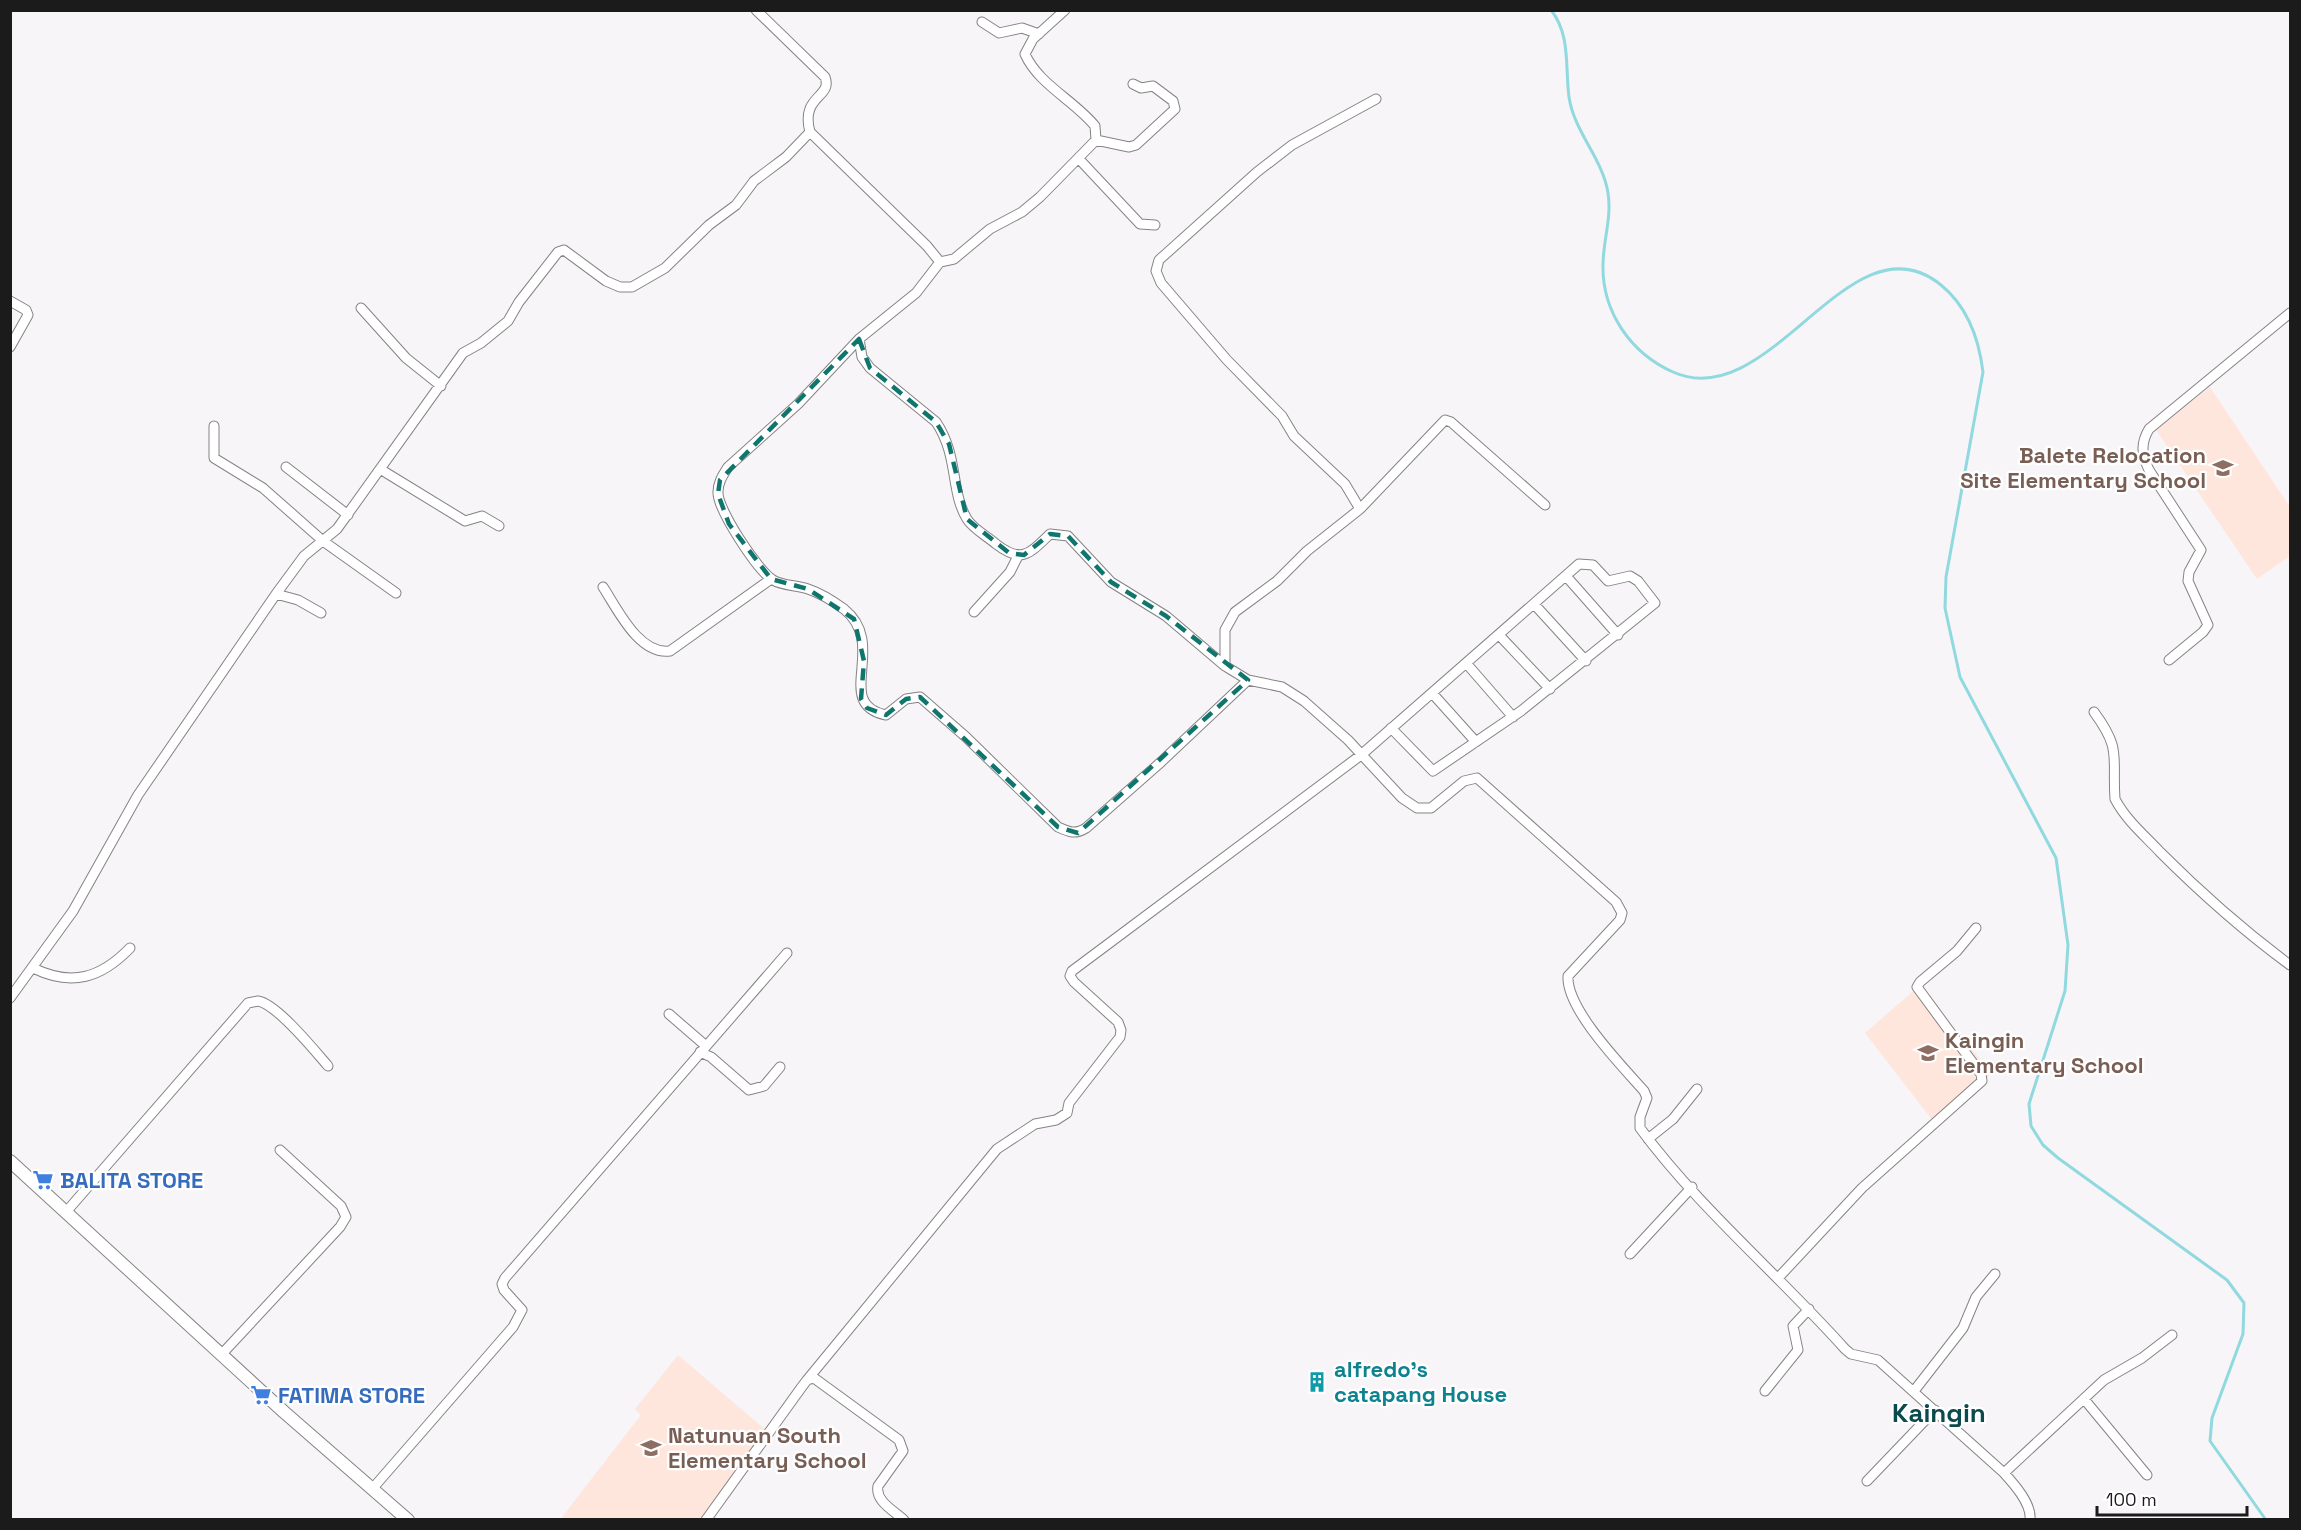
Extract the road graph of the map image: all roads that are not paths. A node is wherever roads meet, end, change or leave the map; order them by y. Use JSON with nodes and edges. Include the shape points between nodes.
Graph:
{"nodes":[{"id":1,"x":756,"y":10,"type":"edge"},
{"id":2,"x":1065,"y":10,"type":"edge"},
{"id":3,"x":982,"y":22,"type":"dead end"},
{"id":4,"x":1039,"y":34,"type":"junction"},
{"id":5,"x":1133,"y":84,"type":"dead end"},
{"id":6,"x":1376,"y":99,"type":"dead end"},
{"id":7,"x":810,"y":132,"type":"junction"},
{"id":8,"x":1096,"y":140,"type":"junction"},
{"id":9,"x":1078,"y":159,"type":"junction"},
{"id":10,"x":1155,"y":225,"type":"dead end"},
{"id":11,"x":940,"y":262,"type":"junction"},
{"id":12,"x":10,"y":301,"type":"edge"},
{"id":13,"x":362,"y":308,"type":"dead end"},
{"id":14,"x":2290,"y":313,"type":"edge"},
{"id":15,"x":859,"y":339,"type":"junction"},
{"id":16,"x":10,"y":347,"type":"edge"},
{"id":17,"x":441,"y":386,"type":"junction"},
{"id":18,"x":214,"y":426,"type":"dead end"},
{"id":19,"x":286,"y":467,"type":"dead end"},
{"id":20,"x":380,"y":469,"type":"junction"},
{"id":21,"x":1545,"y":505,"type":"dead end"},
{"id":22,"x":1360,"y":509,"type":"junction"},
{"id":23,"x":348,"y":515,"type":"junction"},
{"id":24,"x":499,"y":526,"type":"dead end"},
{"id":25,"x":323,"y":541,"type":"junction"},
{"id":26,"x":1018,"y":556,"type":"junction"},
{"id":27,"x":1566,"y":576,"type":"junction"},
{"id":28,"x":771,"y":579,"type":"junction"},
{"id":29,"x":603,"y":587,"type":"dead end"},
{"id":30,"x":396,"y":593,"type":"dead end"},
{"id":31,"x":276,"y":594,"type":"junction"},
{"id":32,"x":1534,"y":604,"type":"junction"},
{"id":33,"x":975,"y":612,"type":"dead end"},
{"id":34,"x":321,"y":613,"type":"dead end"},
{"id":35,"x":1499,"y":635,"type":"junction"},
{"id":36,"x":1618,"y":635,"type":"junction"},
{"id":37,"x":2169,"y":660,"type":"dead end"},
{"id":38,"x":1586,"y":661,"type":"junction"},
{"id":39,"x":1466,"y":663,"type":"junction"},
{"id":40,"x":1225,"y":666,"type":"junction"},
{"id":41,"x":1248,"y":680,"type":"junction"},
{"id":42,"x":1550,"y":689,"type":"junction"},
{"id":43,"x":1432,"y":693,"type":"junction"},
{"id":44,"x":2094,"y":712,"type":"dead end"},
{"id":45,"x":1513,"y":717,"type":"junction"},
{"id":46,"x":1391,"y":728,"type":"junction"},
{"id":47,"x":1476,"y":742,"type":"junction"},
{"id":48,"x":1361,"y":755,"type":"junction"},
{"id":49,"x":1976,"y":928,"type":"dead end"},
{"id":50,"x":130,"y":948,"type":"dead end"},
{"id":51,"x":787,"y":953,"type":"dead end"},
{"id":52,"x":2290,"y":965,"type":"edge"},
{"id":53,"x":33,"y":968,"type":"junction"},
{"id":54,"x":10,"y":998,"type":"edge"},
{"id":55,"x":669,"y":1014,"type":"dead end"},
{"id":56,"x":703,"y":1049,"type":"junction"},
{"id":57,"x":328,"y":1066,"type":"dead end"},
{"id":58,"x":780,"y":1067,"type":"dead end"},
{"id":59,"x":1697,"y":1089,"type":"dead end"},
{"id":60,"x":1648,"y":1139,"type":"junction"},
{"id":61,"x":280,"y":1150,"type":"dead end"},
{"id":62,"x":10,"y":1161,"type":"edge"},
{"id":63,"x":1692,"y":1187,"type":"junction"},
{"id":64,"x":66,"y":1212,"type":"junction"},
{"id":65,"x":1630,"y":1254,"type":"dead end"},
{"id":66,"x":1995,"y":1274,"type":"dead end"},
{"id":67,"x":1779,"y":1277,"type":"junction"},
{"id":68,"x":1809,"y":1309,"type":"junction"},
{"id":69,"x":2172,"y":1335,"type":"dead end"},
{"id":70,"x":221,"y":1355,"type":"junction"},
{"id":71,"x":807,"y":1380,"type":"junction"},
{"id":72,"x":1914,"y":1391,"type":"junction"},
{"id":73,"x":1764,"y":1392,"type":"dead end"},
{"id":74,"x":2084,"y":1399,"type":"junction"},
{"id":75,"x":1935,"y":1410,"type":"junction"},
{"id":76,"x":2004,"y":1473,"type":"junction"},
{"id":77,"x":2147,"y":1475,"type":"dead end"},
{"id":78,"x":1867,"y":1481,"type":"dead end"},
{"id":79,"x":373,"y":1488,"type":"junction"},
{"id":80,"x":408,"y":1520,"type":"edge"},
{"id":81,"x":706,"y":1520,"type":"edge"},
{"id":82,"x":904,"y":1520,"type":"edge"},
{"id":83,"x":2030,"y":1520,"type":"edge"}],
"edges":[{"from":1,"to":7,"type":"street","via":[[825,76],[824,92],[808,110]]},
{"from":2,"to":4,"type":"street"},
{"from":3,"to":4,"type":"street","via":[[999,33],[1022,28]]},
{"from":4,"to":8,"type":"street","via":[[1026,54],[1029,63],[1088,116],[1095,126]]},
{"from":5,"to":8,"type":"street","via":[[1141,88],[1153,86],[1173,101],[1175,109],[1136,145]]},
{"from":6,"to":22,"type":"street","via":[[1278,154],[1164,253],[1156,271],[1161,283],[1282,416],[1294,436],[1345,484]]},
{"from":7,"to":11,"type":"street"},
{"from":7,"to":17,"type":"street","via":[[665,268],[632,287],[606,281],[567,252],[558,252],[508,321],[464,354]]},
{"from":8,"to":9,"type":"street"},
{"from":9,"to":10,"type":"street","via":[[1140,224]]},
{"from":9,"to":11,"type":"street","via":[[1022,212],[990,229],[954,259]]},
{"from":11,"to":15,"type":"street","via":[[916,293]]},
{"from":12,"to":16,"type":"street","via":[[28,315]]},
{"from":13,"to":17,"type":"street","via":[[406,358]]},
{"from":14,"to":37,"type":"street","via":[[2144,437],[2144,458],[2149,470],[2201,550],[2188,581],[2208,625]]},
{"from":15,"to":26,"type":"street","via":[[862,357],[870,368],[944,433],[967,519],[1002,549]]},
{"from":15,"to":28,"type":"street","via":[[798,404],[728,467],[720,480],[718,494],[729,524]]},
{"from":17,"to":20,"type":"street"},
{"from":18,"to":25,"type":"street","via":[[214,458],[263,488]]},
{"from":19,"to":23,"type":"street"},
{"from":20,"to":23,"type":"street"},
{"from":20,"to":24,"type":"street","via":[[465,521],[482,516]]},
{"from":21,"to":22,"type":"street","via":[[1445,420]]},
{"from":22,"to":40,"type":"street","via":[[1235,612],[1225,630]]},
{"from":23,"to":25,"type":"street"},
{"from":25,"to":30,"type":"street"},
{"from":25,"to":31,"type":"street","via":[[304,556]]},
{"from":26,"to":33,"type":"street","via":[[1010,572]]},
{"from":26,"to":40,"type":"street","via":[[1031,552],[1050,534],[1068,536],[1111,582],[1166,616]]},
{"from":27,"to":32,"type":"street"},
{"from":27,"to":36,"type":"street"},
{"from":27,"to":36,"type":"street","via":[[1579,564],[1593,565],[1608,581],[1624,576],[1638,581],[1655,603]]},
{"from":28,"to":29,"type":"street","via":[[670,651],[658,652],[646,646]]},
{"from":28,"to":41,"type":"street","via":[[827,598],[854,619],[860,630],[864,661],[861,699],[867,708],[886,715],[906,699],[920,697],[1058,827],[1069,832],[1078,833],[1086,828]]},
{"from":31,"to":34,"type":"street","via":[[298,600]]},
{"from":31,"to":53,"type":"street","via":[[138,795],[94,878]]},
{"from":32,"to":35,"type":"street"},
{"from":32,"to":38,"type":"street"},
{"from":35,"to":39,"type":"street"},
{"from":35,"to":42,"type":"street"},
{"from":36,"to":38,"type":"street"},
{"from":38,"to":42,"type":"street"},
{"from":39,"to":43,"type":"street"},
{"from":39,"to":45,"type":"street"},
{"from":40,"to":41,"type":"street"},
{"from":41,"to":48,"type":"street","via":[[1294,693]]},
{"from":42,"to":45,"type":"street"},
{"from":43,"to":46,"type":"street"},
{"from":43,"to":47,"type":"street"},
{"from":44,"to":52,"type":"street","via":[[2114,747],[2115,799],[2119,806],[2222,911]]},
{"from":45,"to":47,"type":"street"},
{"from":46,"to":47,"type":"street","via":[[1433,771]]},
{"from":46,"to":48,"type":"street"},
{"from":48,"to":60,"type":"street","via":[[1402,798],[1417,808],[1431,808],[1464,781],[1477,778],[1621,907],[1620,920],[1568,976],[1568,983],[1583,1015],[1644,1091],[1646,1104],[1639,1123]]},
{"from":48,"to":71,"type":"street","via":[[1072,971],[1074,982],[1118,1022],[1120,1037],[1069,1103],[1067,1113],[1056,1120],[1035,1124],[997,1149]]},
{"from":49,"to":67,"type":"street","via":[[1917,987],[1981,1074],[1982,1081],[1862,1188]]},
{"from":50,"to":53,"type":"street","via":[[105,970],[83,977],[60,978]]},
{"from":51,"to":56,"type":"street"},
{"from":53,"to":54,"type":"street"},
{"from":55,"to":56,"type":"street"},
{"from":56,"to":58,"type":"street","via":[[749,1090],[764,1086]]},
{"from":56,"to":79,"type":"street","via":[[505,1278],[504,1290],[522,1310],[513,1327]]},
{"from":57,"to":64,"type":"street","via":[[307,1040],[270,1007],[258,1000],[248,1003]]},
{"from":59,"to":60,"type":"street","via":[[1673,1119]]},
{"from":60,"to":63,"type":"street"},
{"from":61,"to":70,"type":"street","via":[[340,1206],[346,1217]]},
{"from":62,"to":64,"type":"street"},
{"from":63,"to":65,"type":"street"},
{"from":63,"to":67,"type":"street"},
{"from":64,"to":70,"type":"street"},
{"from":66,"to":72,"type":"street","via":[[1976,1298],[1963,1328]]},
{"from":67,"to":68,"type":"street"},
{"from":68,"to":72,"type":"street","via":[[1851,1354],[1874,1357]]},
{"from":68,"to":73,"type":"street","via":[[1793,1326],[1796,1353]]},
{"from":69,"to":74,"type":"street","via":[[2104,1380]]},
{"from":70,"to":79,"type":"street"},
{"from":71,"to":81,"type":"street"},
{"from":71,"to":82,"type":"street","via":[[820,1381],[899,1440],[903,1451],[877,1492],[878,1498]]},
{"from":72,"to":75,"type":"street"},
{"from":74,"to":76,"type":"street"},
{"from":74,"to":77,"type":"street"},
{"from":75,"to":76,"type":"street"},
{"from":75,"to":78,"type":"street"},
{"from":76,"to":83,"type":"street","via":[[2020,1493],[2031,1513]]},
{"from":79,"to":80,"type":"street"}]}
